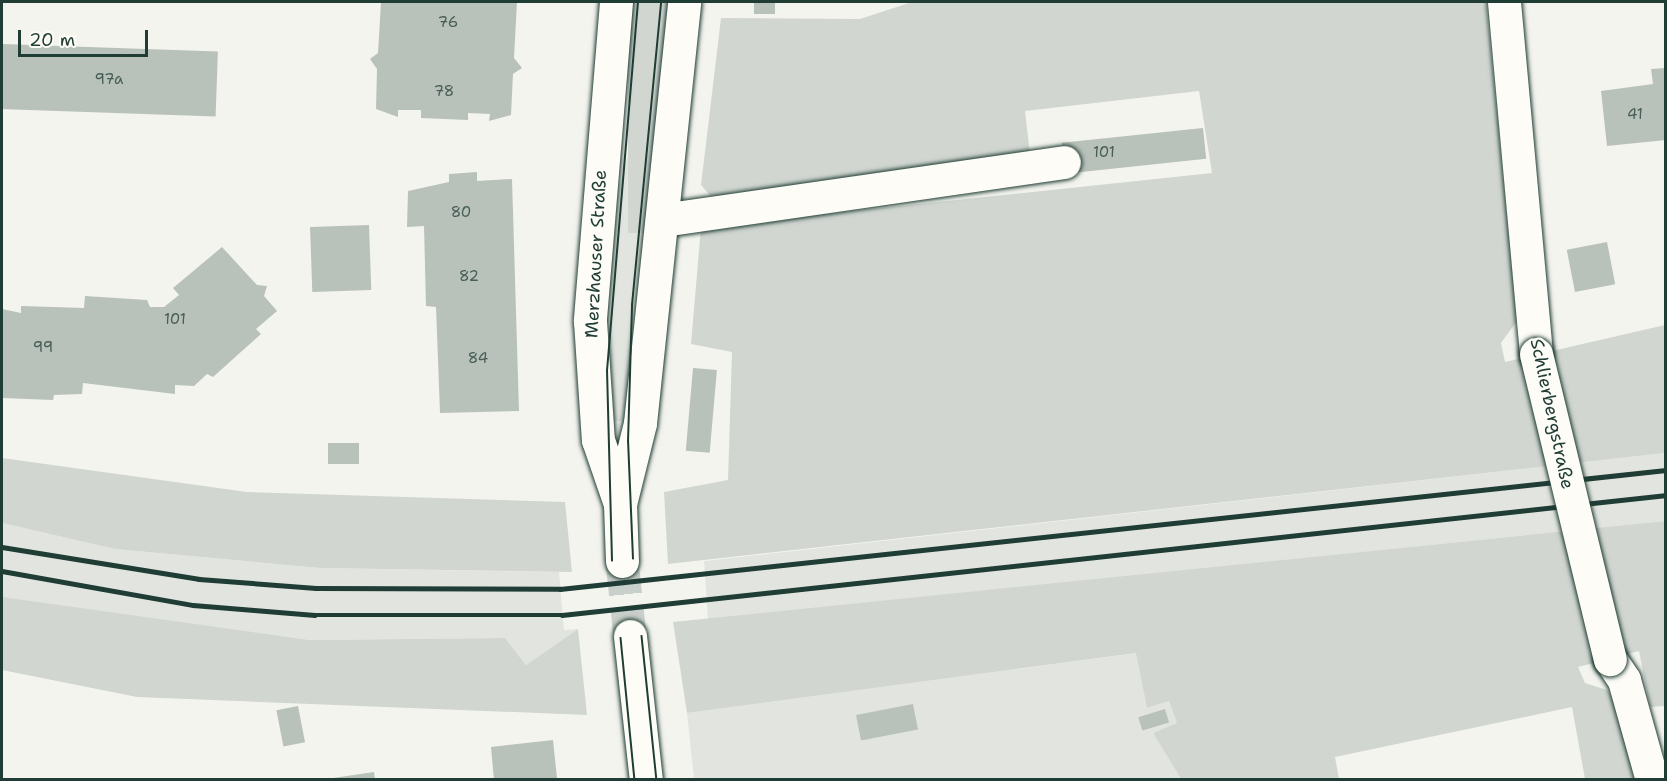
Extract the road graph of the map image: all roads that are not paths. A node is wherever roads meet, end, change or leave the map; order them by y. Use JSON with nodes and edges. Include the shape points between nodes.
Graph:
{"nodes":[{"id":1,"x":616,"y":2,"type":"edge"},
{"id":2,"x":684,"y":2,"type":"edge"},
{"id":3,"x":1504,"y":2,"type":"edge"},
{"id":4,"x":1064,"y":162,"type":"dead end"},
{"id":5,"x":662,"y":220,"type":"junction"},
{"id":6,"x":620,"y":504,"type":"junction"},
{"id":7,"x":622,"y":561,"type":"tunnel mouth"},
{"id":8,"x":630,"y":636,"type":"tunnel mouth"},
{"id":9,"x":646,"y":780,"type":"edge"},
{"id":10,"x":1652,"y":780,"type":"edge"}],
"edges":[{"from":1,"to":6,"type":"main road","name":"Merzhauser Straße","via":[[590,321],[598,440]]},
{"from":2,"to":5,"type":"main road","name":"Merzhauser Straße"},
{"from":3,"to":10,"type":"main road","name":"Schlierbergstraße","bridge":true,"via":[[1536,354],[1610,659],[1624,680]]},
{"from":4,"to":5,"type":"main road"},
{"from":5,"to":6,"type":"main road","name":"Merzhauser Straße","via":[[639,423]]},
{"from":6,"to":7,"type":"main road","name":"Merzhauser Straße"},
{"from":8,"to":9,"type":"main road"}]}
